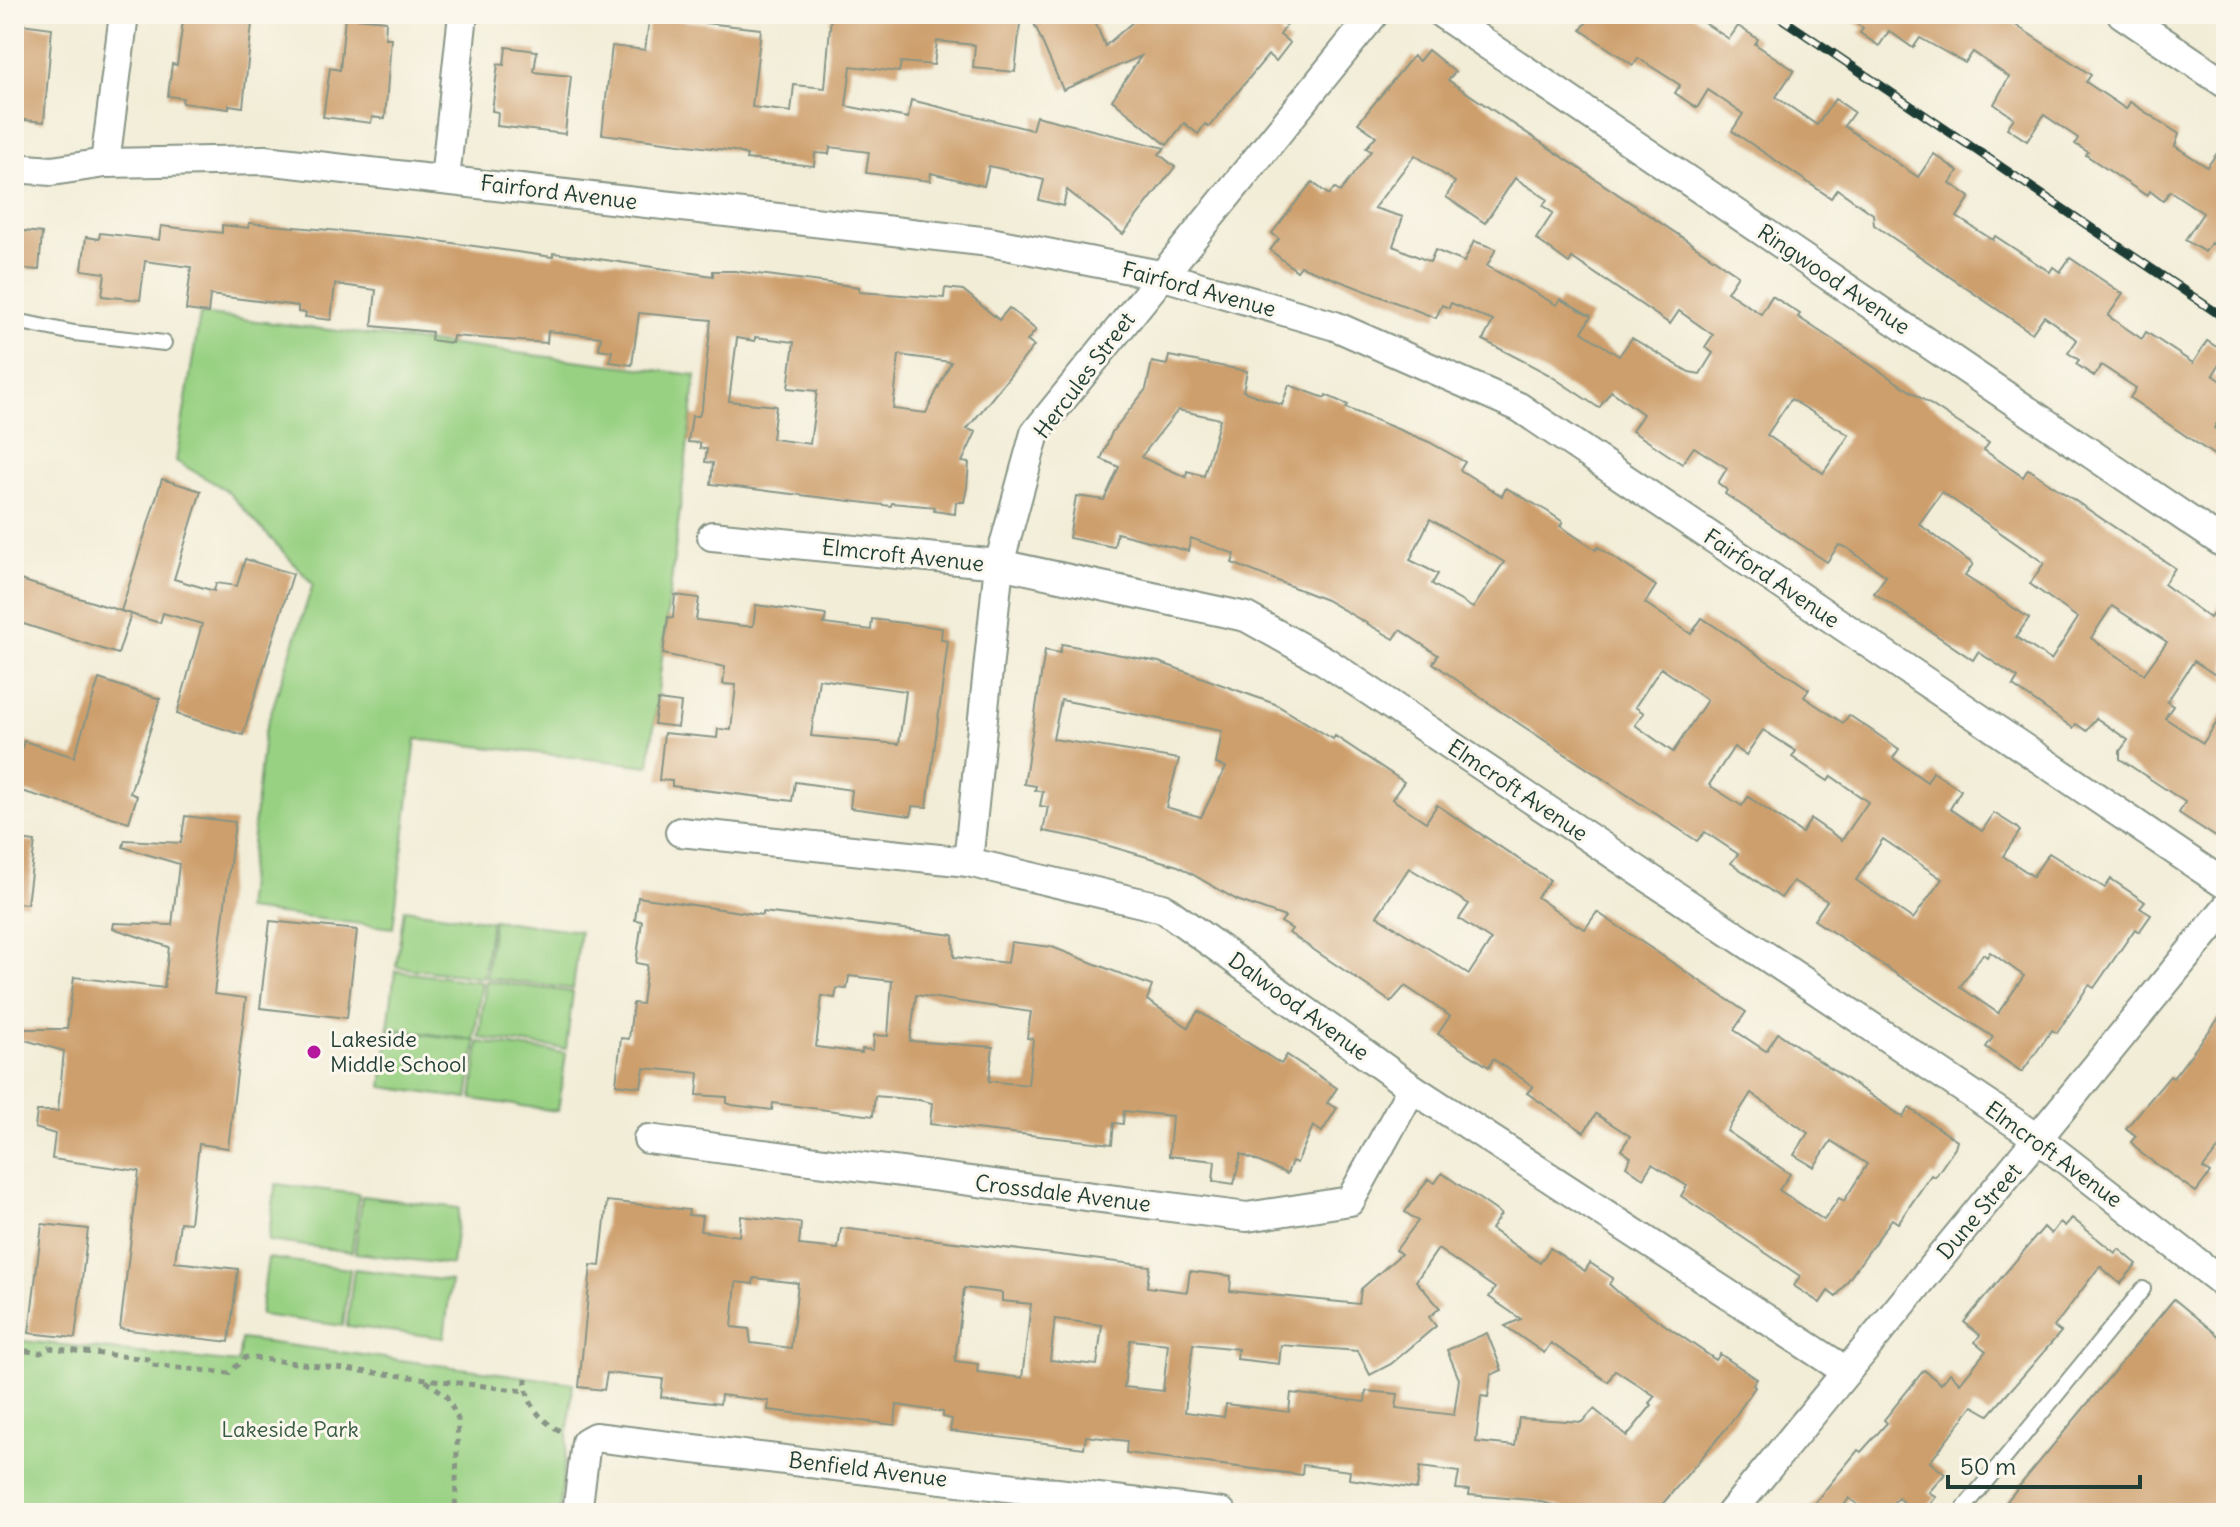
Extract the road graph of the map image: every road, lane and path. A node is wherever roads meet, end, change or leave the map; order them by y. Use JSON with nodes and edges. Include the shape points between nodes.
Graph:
{"nodes":[{"id":1,"x":124,"y":14,"type":"edge"},
{"id":2,"x":463,"y":14,"type":"edge"},
{"id":3,"x":1374,"y":14,"type":"edge"},
{"id":4,"x":1442,"y":14,"type":"edge"},
{"id":5,"x":2122,"y":14,"type":"edge"},
{"id":6,"x":2226,"y":84,"type":"edge"},
{"id":7,"x":105,"y":163,"type":"junction"},
{"id":8,"x":14,"y":168,"type":"edge"},
{"id":9,"x":445,"y":179,"type":"junction"},
{"id":10,"x":1160,"y":275,"type":"junction"},
{"id":11,"x":14,"y":327,"type":"edge"},
{"id":12,"x":164,"y":343,"type":"dead end"},
{"id":13,"x":712,"y":536,"type":"dead end"},
{"id":14,"x":2226,"y":545,"type":"edge"},
{"id":15,"x":999,"y":564,"type":"junction"},
{"id":16,"x":680,"y":832,"type":"dead end"},
{"id":17,"x":968,"y":862,"type":"junction"},
{"id":18,"x":2226,"y":885,"type":"edge"},
{"id":19,"x":2226,"y":908,"type":"edge"},
{"id":20,"x":1412,"y":1088,"type":"junction"},
{"id":21,"x":648,"y":1139,"type":"dead end"},
{"id":22,"x":2039,"y":1139,"type":"junction"},
{"id":23,"x":2226,"y":1285,"type":"edge"},
{"id":24,"x":2143,"y":1289,"type":"dead end"},
{"id":25,"x":14,"y":1349,"type":"edge"},
{"id":26,"x":1846,"y":1371,"type":"junction"},
{"id":27,"x":526,"y":1378,"type":"dead end"},
{"id":28,"x":425,"y":1380,"type":"junction"},
{"id":29,"x":525,"y":1391,"type":"junction"},
{"id":30,"x":571,"y":1436,"type":"dead end"},
{"id":31,"x":455,"y":1513,"type":"edge"},
{"id":32,"x":577,"y":1513,"type":"edge"},
{"id":33,"x":1222,"y":1513,"type":"edge"},
{"id":34,"x":1731,"y":1513,"type":"edge"},
{"id":35,"x":1960,"y":1513,"type":"edge"}],
"edges":[{"from":1,"to":7,"type":"street"},
{"from":2,"to":9,"type":"street"},
{"from":3,"to":10,"type":"street","name":"Hercules Street"},
{"from":4,"to":14,"type":"street","name":"Ringwood Avenue"},
{"from":5,"to":6,"type":"street"},
{"from":7,"to":8,"type":"street","name":"Fairford Avenue","via":[[52,171]]},
{"from":7,"to":9,"type":"street","name":"Fairford Avenue","via":[[265,160]]},
{"from":9,"to":10,"type":"street","name":"Fairford Avenue","via":[[990,242]]},
{"from":10,"to":15,"type":"street","name":"Hercules Street","via":[[1035,433]]},
{"from":10,"to":18,"type":"street","name":"Fairford Avenue","via":[[1335,326],[1519,407]]},
{"from":11,"to":12,"type":"lane","via":[[26,323]]},
{"from":13,"to":15,"type":"street","name":"Elmcroft Avenue"},
{"from":15,"to":17,"type":"street","name":"Hercules Street"},
{"from":15,"to":22,"type":"street","name":"Elmcroft Avenue","via":[[1246,617],[1286,639]]},
{"from":16,"to":17,"type":"street","name":"Dalwood Avenue"},
{"from":17,"to":20,"type":"street","name":"Dalwood Avenue","via":[[1163,908]]},
{"from":19,"to":22,"type":"street","name":"Dune Street"},
{"from":20,"to":21,"type":"street","name":"Crossdale Avenue","via":[[1350,1201],[1247,1217]]},
{"from":20,"to":26,"type":"street","name":"Dalwood Avenue"},
{"from":22,"to":23,"type":"street","name":"Elmcroft Avenue"},
{"from":22,"to":26,"type":"street","name":"Dune Street"},
{"from":24,"to":35,"type":"lane"},
{"from":25,"to":28,"type":"path","via":[[148,1359],[152,1365],[229,1373],[246,1357]]},
{"from":26,"to":34,"type":"street","name":"Dune Street"},
{"from":27,"to":29,"type":"path"},
{"from":28,"to":29,"type":"path"},
{"from":28,"to":31,"type":"path","via":[[446,1395],[458,1419]]},
{"from":29,"to":30,"type":"path","via":[[537,1413]]},
{"from":32,"to":33,"type":"street","name":"Benfield Avenue","via":[[586,1442],[595,1437]]}]}
